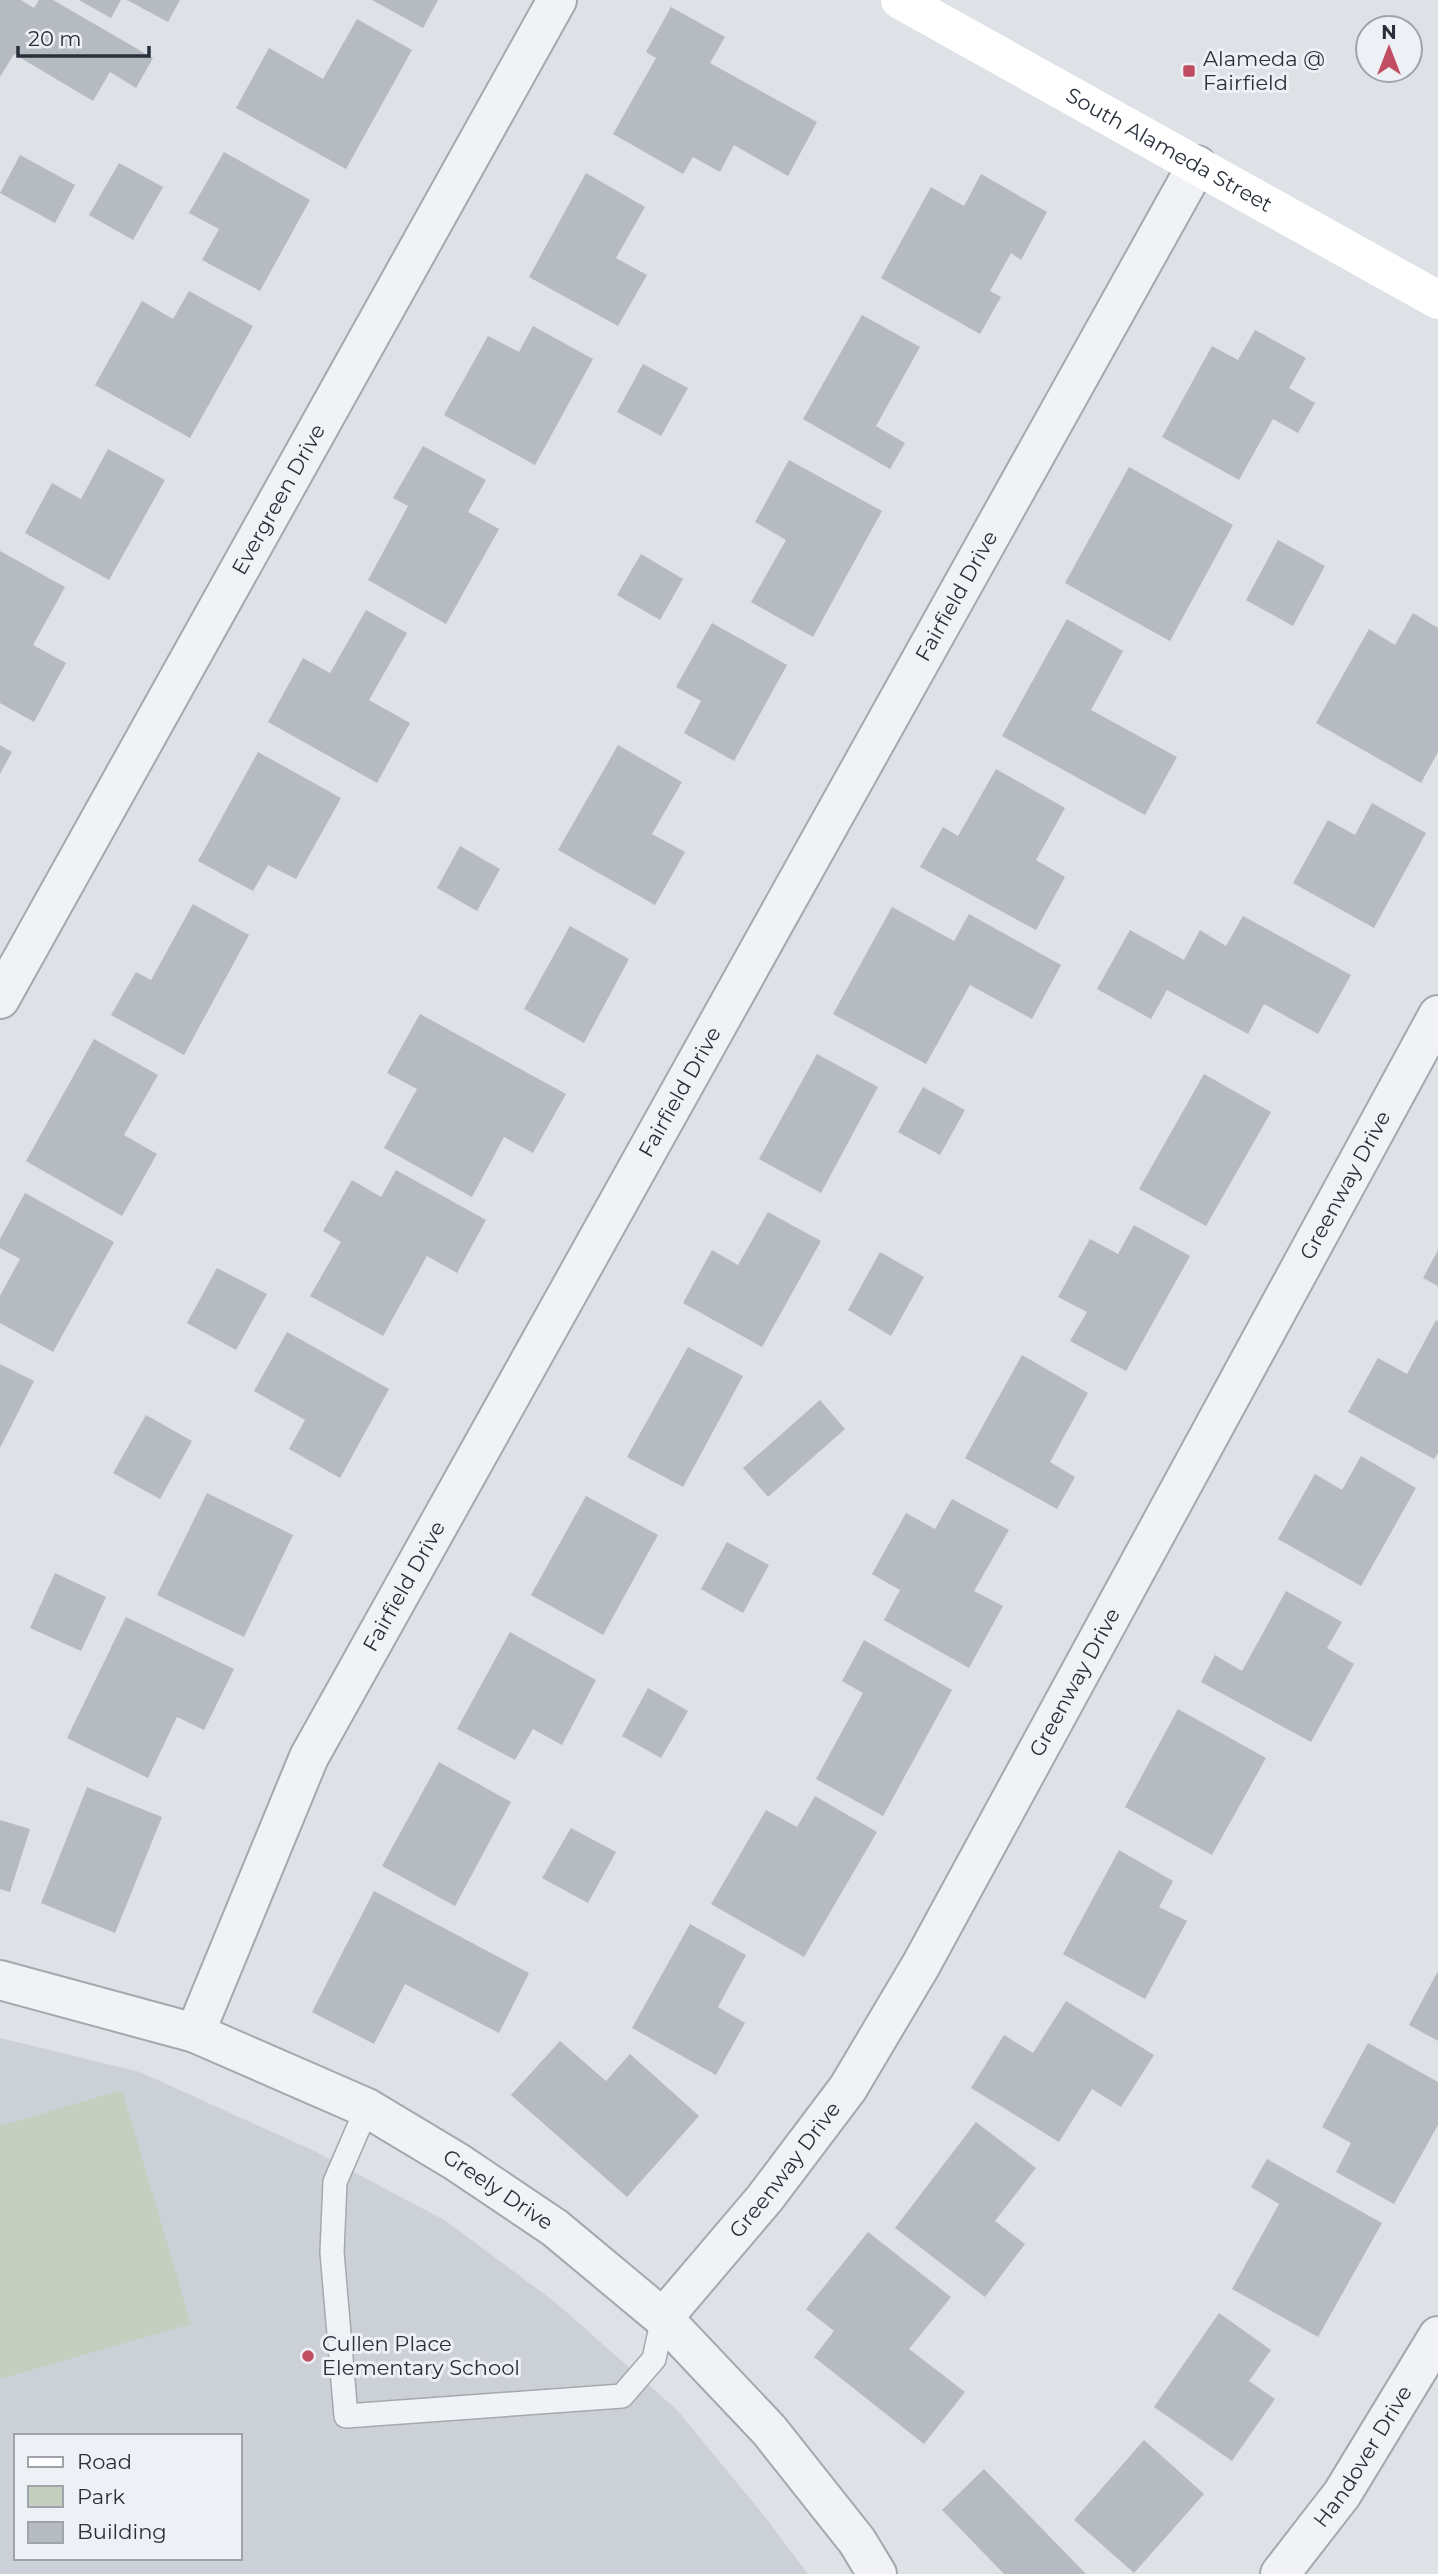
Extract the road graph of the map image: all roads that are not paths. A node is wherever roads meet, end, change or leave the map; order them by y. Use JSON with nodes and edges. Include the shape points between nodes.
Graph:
{"nodes":[{"id":1,"x":557,"y":0,"type":"edge"},
{"id":2,"x":900,"y":0,"type":"edge"},
{"id":3,"x":1197,"y":165,"type":"junction"},
{"id":4,"x":1438,"y":300,"type":"edge"},
{"id":5,"x":0,"y":999,"type":"edge"},
{"id":6,"x":1438,"y":1016,"type":"edge"},
{"id":7,"x":0,"y":1980,"type":"edge"},
{"id":8,"x":195,"y":2033,"type":"junction"},
{"id":9,"x":367,"y":2108,"type":"junction"},
{"id":10,"x":663,"y":2318,"type":"junction"},
{"id":11,"x":1438,"y":2336,"type":"edge"},
{"id":12,"x":877,"y":2574,"type":"edge"},
{"id":13,"x":1280,"y":2574,"type":"edge"}],
"edges":[{"from":1,"to":5,"type":"street","name":"Evergreen Drive"},
{"from":2,"to":3,"type":"main road","name":"South Alameda Street"},
{"from":3,"to":4,"type":"main road","name":"South Alameda Street"},
{"from":3,"to":8,"type":"street","name":"Fairfield Drive","via":[[309,1757]]},
{"from":6,"to":10,"type":"street","name":"Greenway Drive","via":[[848,2088],[765,2198]]},
{"from":7,"to":8,"type":"street","name":"Greely Drive"},
{"from":8,"to":9,"type":"street","name":"Greely Drive"},
{"from":9,"to":10,"type":"street","name":"Greely Drive","via":[[555,2228]]},
{"from":9,"to":10,"type":"lane","via":[[335,2182],[332,2252],[346,2416],[622,2396],[654,2359]]},
{"from":10,"to":12,"type":"street","name":"Greely Drive","via":[[769,2430],[857,2541]]},
{"from":11,"to":13,"type":"street","name":"Handover Drive","via":[[1342,2494]]}]}
